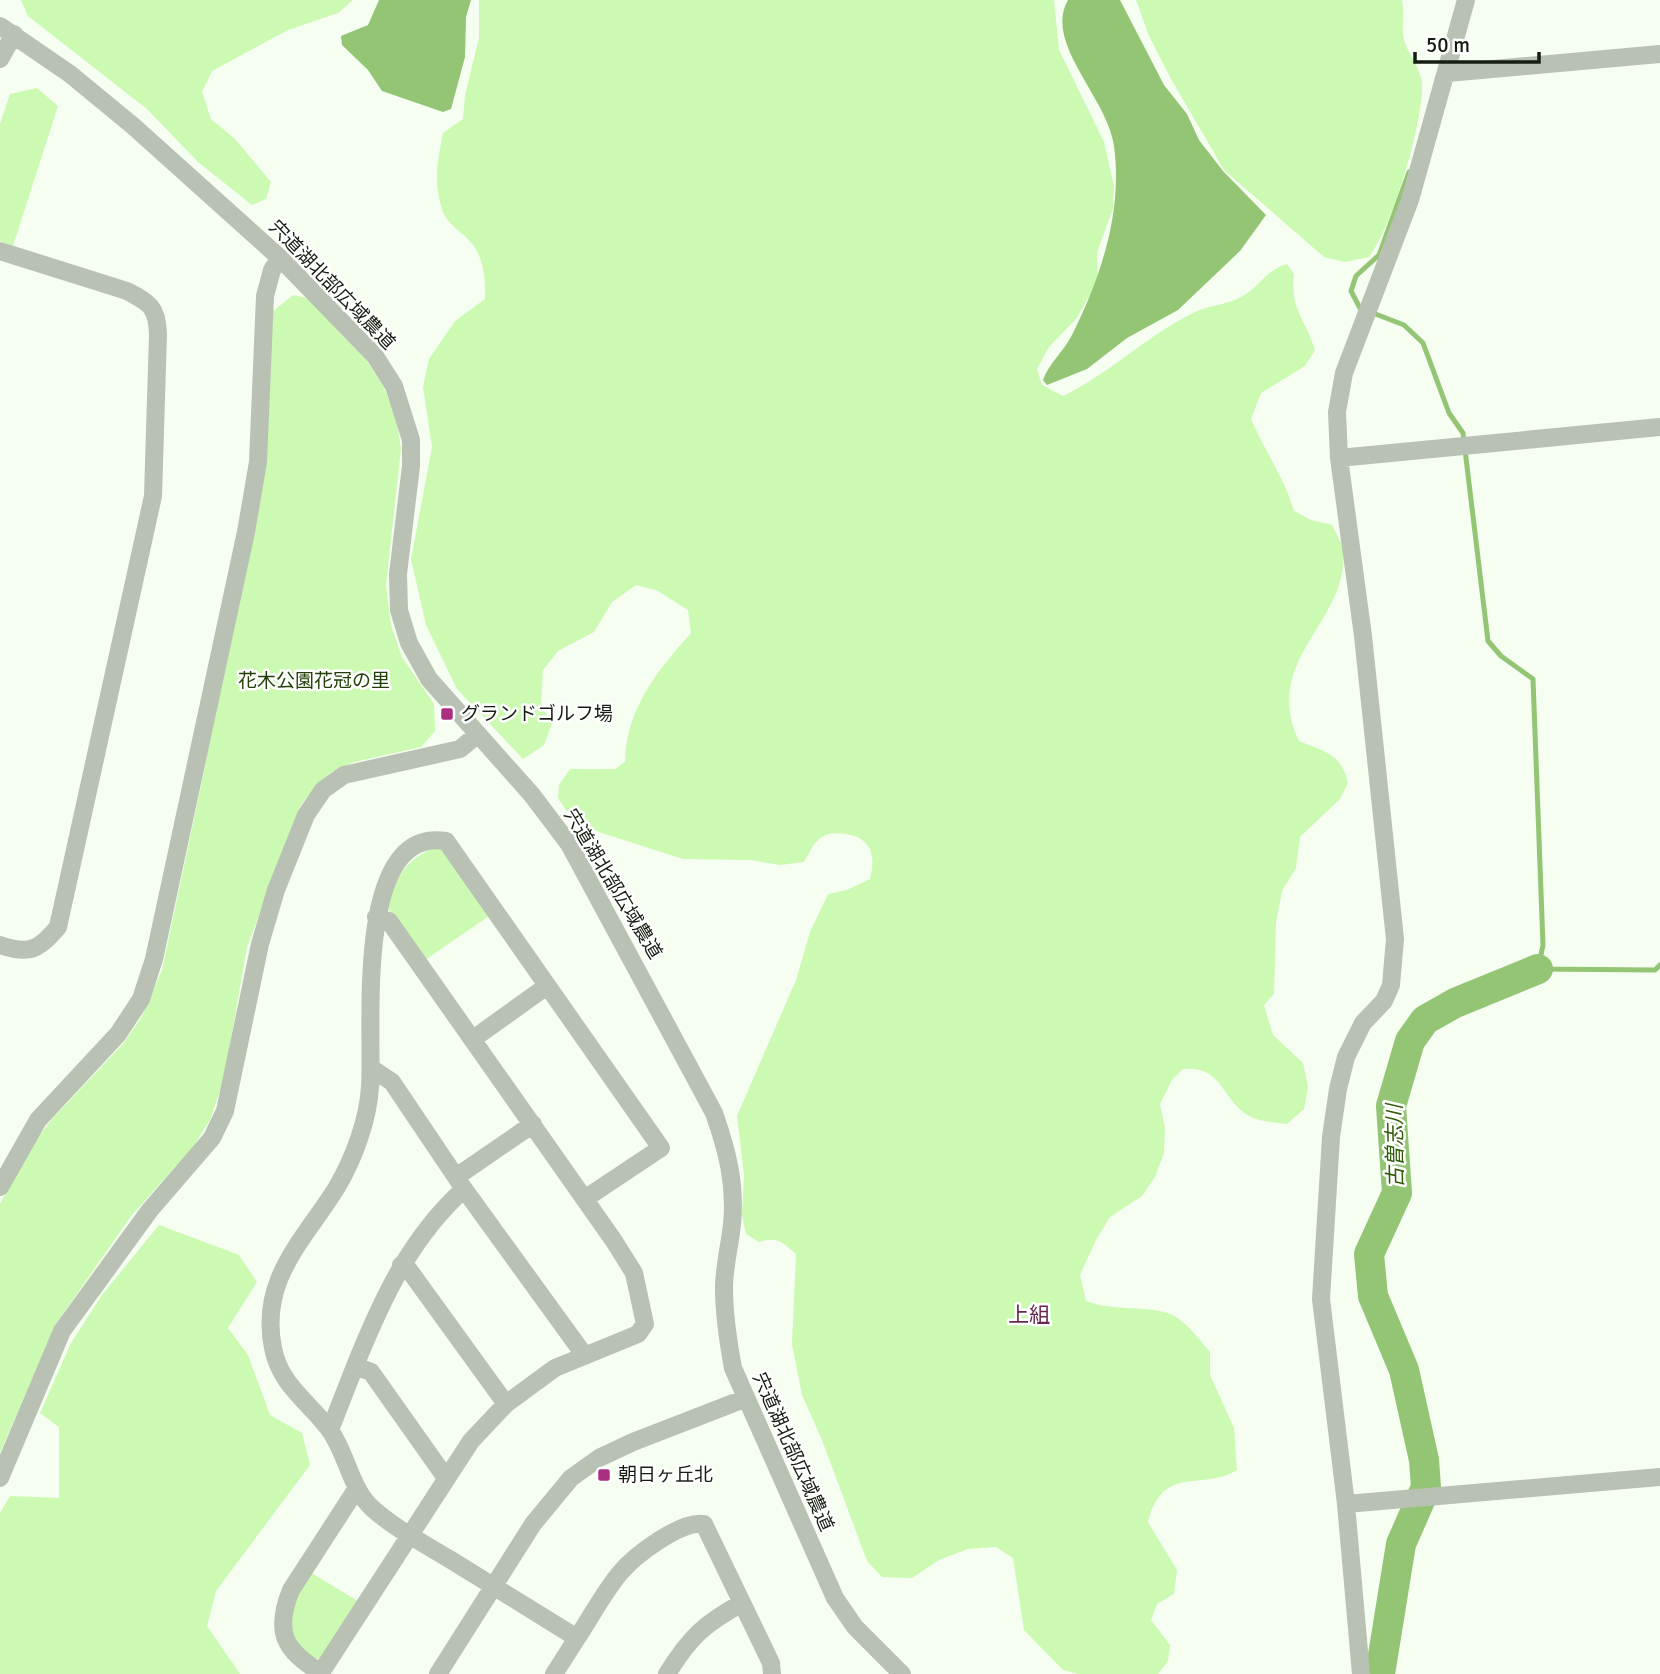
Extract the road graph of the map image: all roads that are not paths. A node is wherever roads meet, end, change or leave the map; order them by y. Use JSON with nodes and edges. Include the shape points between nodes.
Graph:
{"nodes":[{"id":1,"x":1466,"y":0,"type":"edge"},
{"id":2,"x":7,"y":30,"type":"edge"},
{"id":3,"x":1660,"y":54,"type":"edge"},
{"id":4,"x":0,"y":59,"type":"edge"},
{"id":5,"x":1448,"y":73,"type":"junction"},
{"id":6,"x":0,"y":251,"type":"edge"},
{"id":7,"x":280,"y":258,"type":"junction"},
{"id":8,"x":1660,"y":427,"type":"edge"},
{"id":9,"x":1339,"y":458,"type":"junction"},
{"id":10,"x":478,"y":734,"type":"junction"},
{"id":11,"x":376,"y":917,"type":"junction"},
{"id":12,"x":0,"y":945,"type":"edge"},
{"id":13,"x":547,"y":986,"type":"junction"},
{"id":14,"x":473,"y":1039,"type":"junction"},
{"id":15,"x":371,"y":1068,"type":"junction"},
{"id":16,"x":533,"y":1124,"type":"junction"},
{"id":17,"x":460,"y":1183,"type":"junction"},
{"id":18,"x":0,"y":1187,"type":"edge"},
{"id":19,"x":586,"y":1198,"type":"junction"},
{"id":20,"x":401,"y":1265,"type":"junction"},
{"id":21,"x":585,"y":1356,"type":"junction"},
{"id":22,"x":355,"y":1366,"type":"junction"},
{"id":23,"x":744,"y":1399,"type":"junction"},
{"id":24,"x":506,"y":1404,"type":"junction"},
{"id":25,"x":330,"y":1430,"type":"junction"},
{"id":26,"x":1660,"y":1477,"type":"edge"},
{"id":27,"x":0,"y":1478,"type":"edge"},
{"id":28,"x":446,"y":1478,"type":"junction"},
{"id":29,"x":357,"y":1488,"type":"junction"},
{"id":30,"x":1346,"y":1504,"type":"junction"},
{"id":31,"x":410,"y":1535,"type":"junction"},
{"id":32,"x":494,"y":1587,"type":"junction"},
{"id":33,"x":742,"y":1603,"type":"junction"},
{"id":34,"x":577,"y":1638,"type":"junction"},
{"id":35,"x":320,"y":1673,"type":"edge"},
{"id":36,"x":438,"y":1674,"type":"edge"},
{"id":37,"x":554,"y":1674,"type":"edge"},
{"id":38,"x":667,"y":1674,"type":"edge"},
{"id":39,"x":772,"y":1674,"type":"edge"},
{"id":40,"x":902,"y":1674,"type":"edge"},
{"id":41,"x":1361,"y":1674,"type":"edge"}],
"edges":[{"from":1,"to":5,"type":"street"},
{"from":2,"to":4,"type":"street"},
{"from":2,"to":7,"type":"street","name":"宍道湖北部広域農道","via":[[132,125]]},
{"from":3,"to":5,"type":"street"},
{"from":5,"to":9,"type":"street","via":[[1410,200],[1344,373],[1337,412]]},
{"from":6,"to":12,"type":"street","via":[[146,300],[158,314],[158,334],[153,496],[58,928],[42,946],[26,950]]},
{"from":7,"to":10,"type":"street","name":"宍道湖北部広域農道","via":[[375,356],[394,386],[405,416],[411,466],[398,574],[399,610],[409,643],[429,678]]},
{"from":7,"to":18,"type":"street","via":[[265,296],[258,462],[246,532],[155,959],[141,999],[118,1034],[38,1120]]},
{"from":8,"to":9,"type":"street"},
{"from":9,"to":30,"type":"street","via":[[1374,723],[1395,939],[1391,985],[1384,1001],[1363,1023],[1346,1057],[1331,1137],[1321,1299]]},
{"from":10,"to":23,"type":"street","name":"宍道湖北部広域農道","via":[[569,844],[714,1113],[733,1182],[724,1286],[726,1329]]},
{"from":10,"to":27,"type":"street","via":[[460,749],[344,775],[323,790],[306,815],[264,931],[225,1111],[212,1138],[150,1210],[62,1331]]},
{"from":11,"to":13,"type":"street","via":[[382,892],[397,865],[430,839],[446,841]]},
{"from":11,"to":14,"type":"street","via":[[389,921]]},
{"from":11,"to":15,"type":"street"},
{"from":13,"to":14,"type":"street"},
{"from":13,"to":19,"type":"street","via":[[661,1148]]},
{"from":14,"to":16,"type":"street"},
{"from":15,"to":17,"type":"street","via":[[393,1082]]},
{"from":15,"to":25,"type":"street","via":[[370,1090],[353,1154],[337,1187],[293,1247],[272,1310],[272,1346],[279,1369],[289,1387]]},
{"from":16,"to":17,"type":"street"},
{"from":16,"to":19,"type":"street"},
{"from":17,"to":20,"type":"street"},
{"from":17,"to":21,"type":"street"},
{"from":19,"to":21,"type":"street","via":[[634,1273],[645,1324],[638,1334]]},
{"from":20,"to":22,"type":"street"},
{"from":20,"to":24,"type":"street"},
{"from":21,"to":24,"type":"street","via":[[555,1368]]},
{"from":22,"to":25,"type":"street"},
{"from":22,"to":28,"type":"street","via":[[371,1372]]},
{"from":23,"to":32,"type":"street","via":[[633,1442],[571,1478],[533,1524]]},
{"from":23,"to":40,"type":"street","name":"宍道湖北部広域農道","via":[[835,1598],[855,1627]]},
{"from":24,"to":28,"type":"street","via":[[471,1441]]},
{"from":25,"to":29,"type":"street"},
{"from":26,"to":30,"type":"street"},
{"from":28,"to":31,"type":"street"},
{"from":29,"to":31,"type":"street","via":[[370,1507]]},
{"from":29,"to":35,"type":"street","via":[[284,1608],[282,1626],[291,1651]]},
{"from":30,"to":41,"type":"street"},
{"from":31,"to":32,"type":"street"},
{"from":31,"to":35,"type":"street"},
{"from":32,"to":34,"type":"street"},
{"from":32,"to":36,"type":"street"},
{"from":33,"to":34,"type":"street","via":[[708,1528],[691,1523],[647,1549],[620,1572]]},
{"from":33,"to":38,"type":"street","via":[[706,1622]]},
{"from":33,"to":39,"type":"street"},
{"from":34,"to":37,"type":"street"}]}
